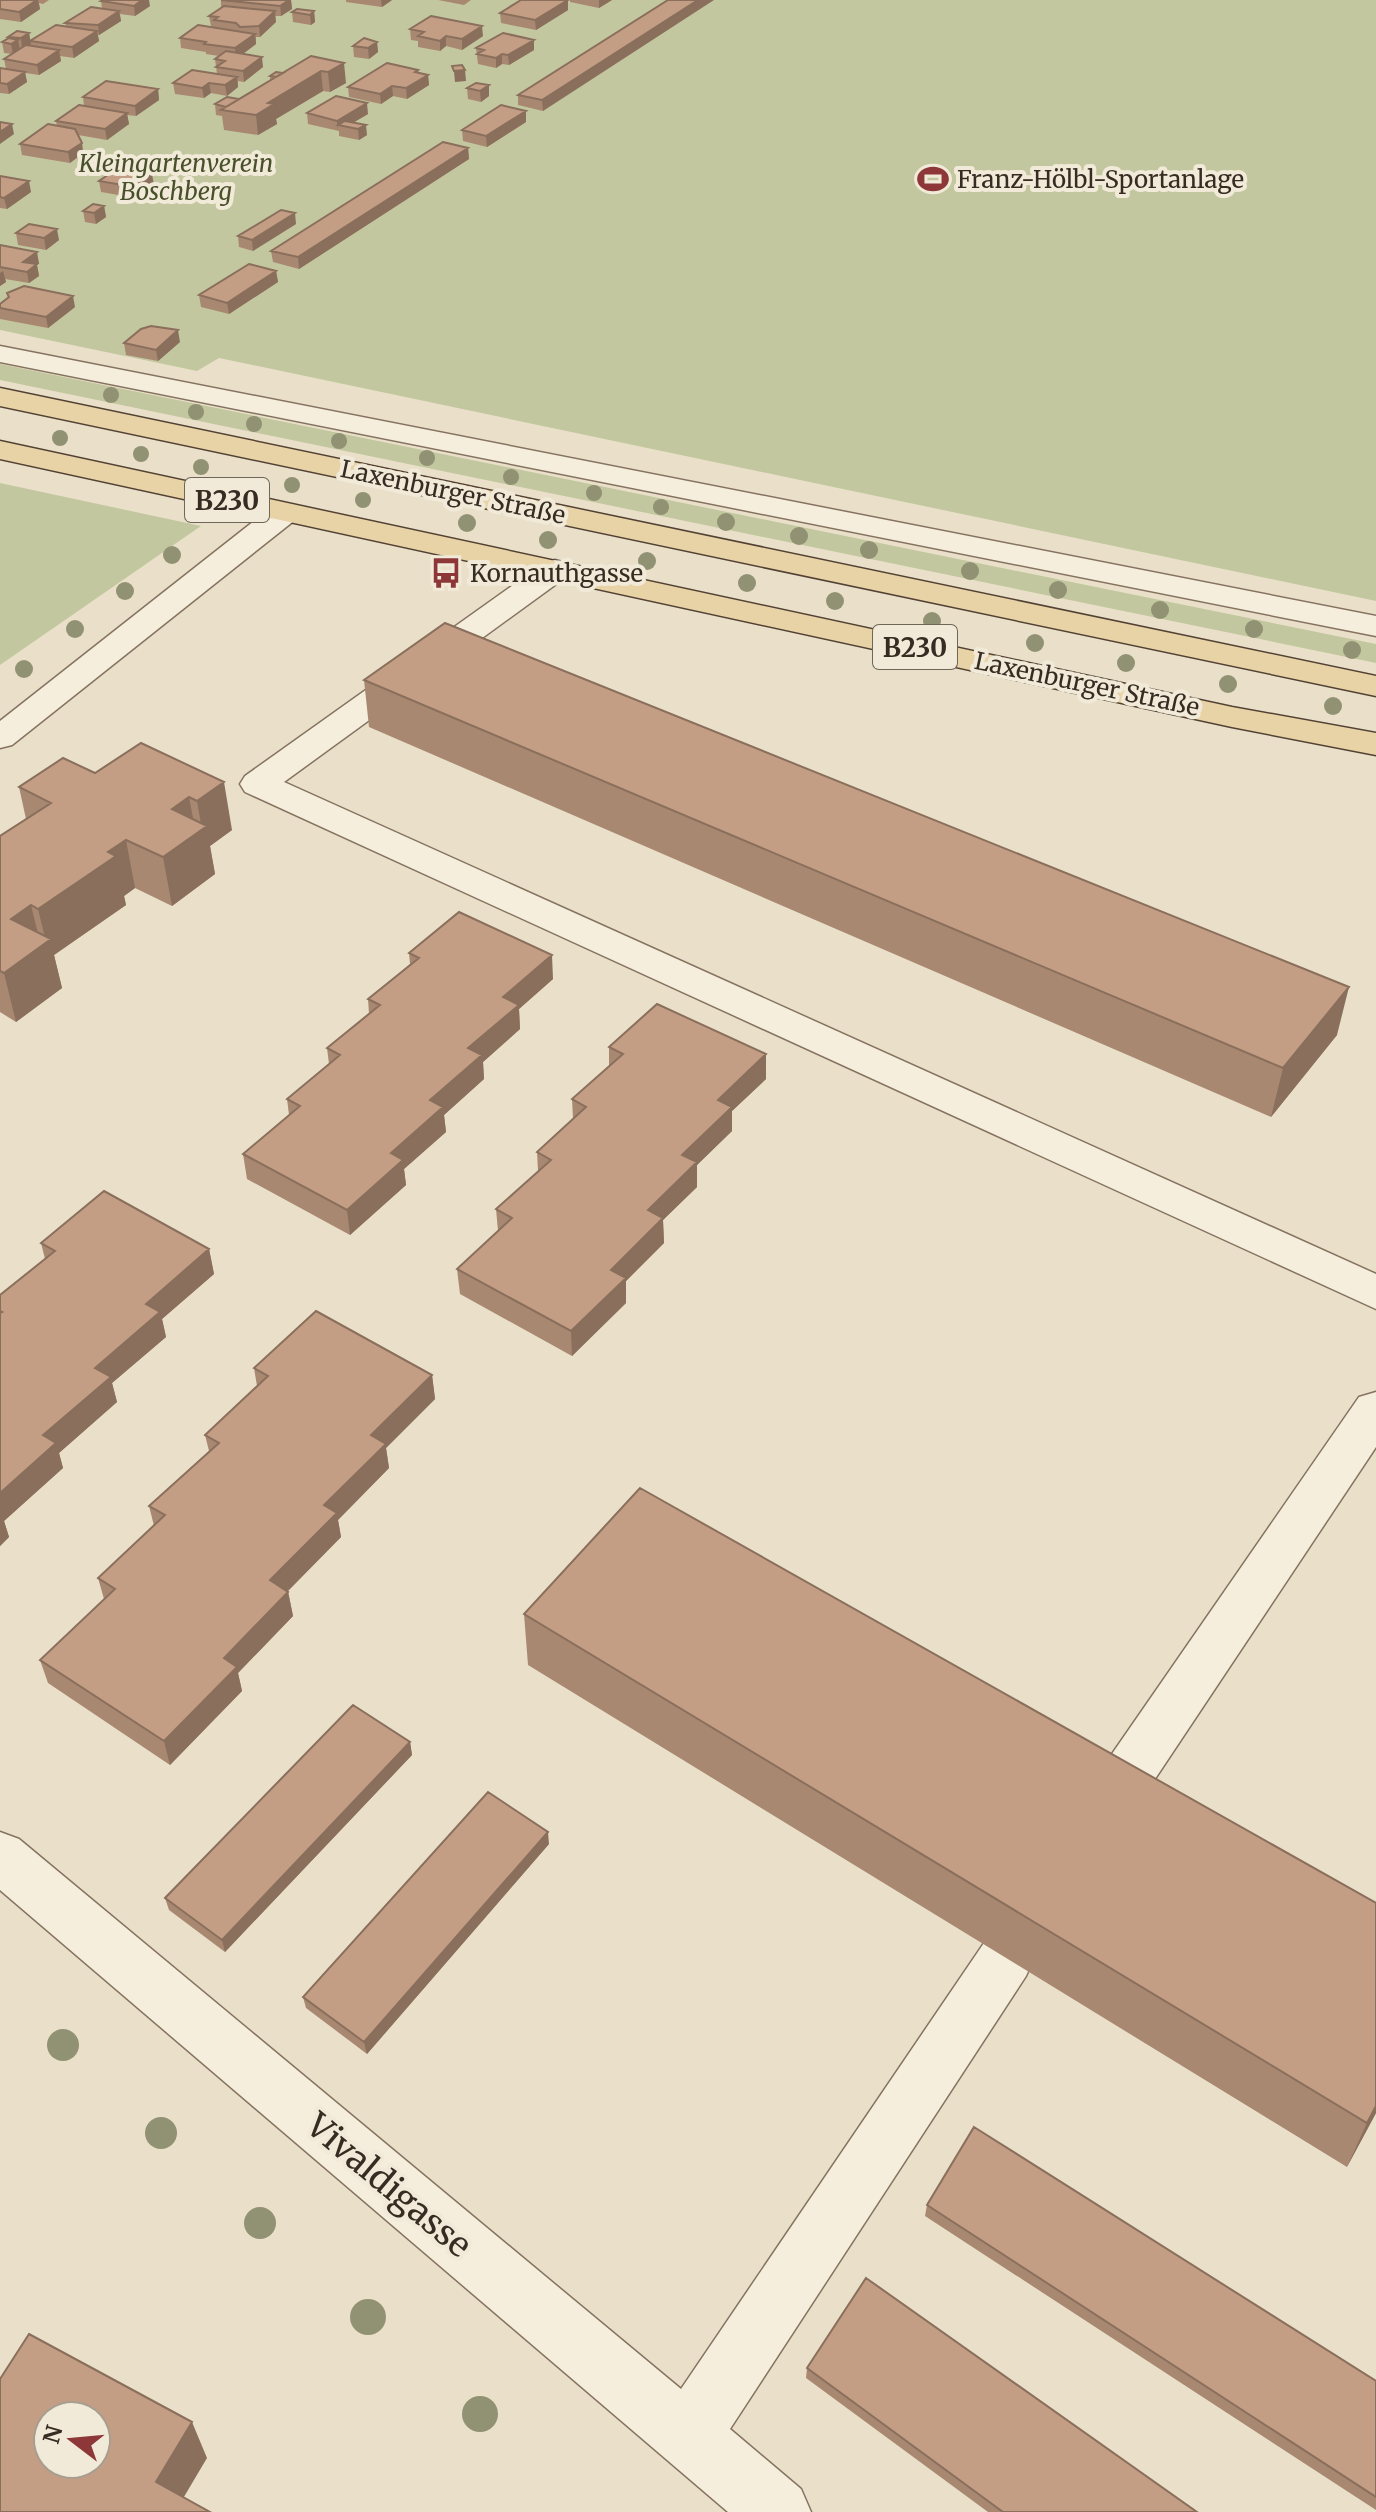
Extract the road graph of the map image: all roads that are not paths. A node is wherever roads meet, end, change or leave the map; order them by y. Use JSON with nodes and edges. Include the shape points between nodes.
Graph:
{"nodes":[{"id":1,"x":0,"y":354,"type":"edge"},
{"id":2,"x":0,"y":397,"type":"edge"},
{"id":3,"x":0,"y":450,"type":"edge"},
{"id":4,"x":284,"y":513,"type":"junction"},
{"id":5,"x":555,"y":570,"type":"junction"},
{"id":6,"x":1376,"y":626,"type":"edge"},
{"id":7,"x":1376,"y":686,"type":"edge"},
{"id":8,"x":0,"y":738,"type":"edge"},
{"id":9,"x":1376,"y":744,"type":"edge"},
{"id":10,"x":1376,"y":1293,"type":"edge"},
{"id":11,"x":1376,"y":1410,"type":"edge"},
{"id":12,"x":1106,"y":1807,"type":"edge"},
{"id":13,"x":0,"y":1856,"type":"edge"},
{"id":14,"x":1006,"y":1958,"type":"edge"},
{"id":15,"x":688,"y":2436,"type":"junction"},
{"id":16,"x":778,"y":2512,"type":"edge"}],
"edges":[{"from":1,"to":6,"type":"street","name":"Laxenburger Straße"},
{"from":2,"to":7,"type":"main road","name":"Laxenburger Straße","number":"B230"},
{"from":3,"to":4,"type":"main road","name":"Laxenburger Straße","number":"B230"},
{"from":4,"to":5,"type":"main road","name":"Laxenburger Straße","number":"B230"},
{"from":4,"to":8,"type":"street"},
{"from":5,"to":9,"type":"main road","name":"Laxenburger Straße","number":"B230"},
{"from":5,"to":10,"type":"street","via":[[258,784]]},
{"from":11,"to":12,"type":"street"},
{"from":13,"to":15,"type":"street","name":"Vivaldigasse"},
{"from":14,"to":15,"type":"street"},
{"from":15,"to":16,"type":"street","name":"Vivaldigasse"}]}
